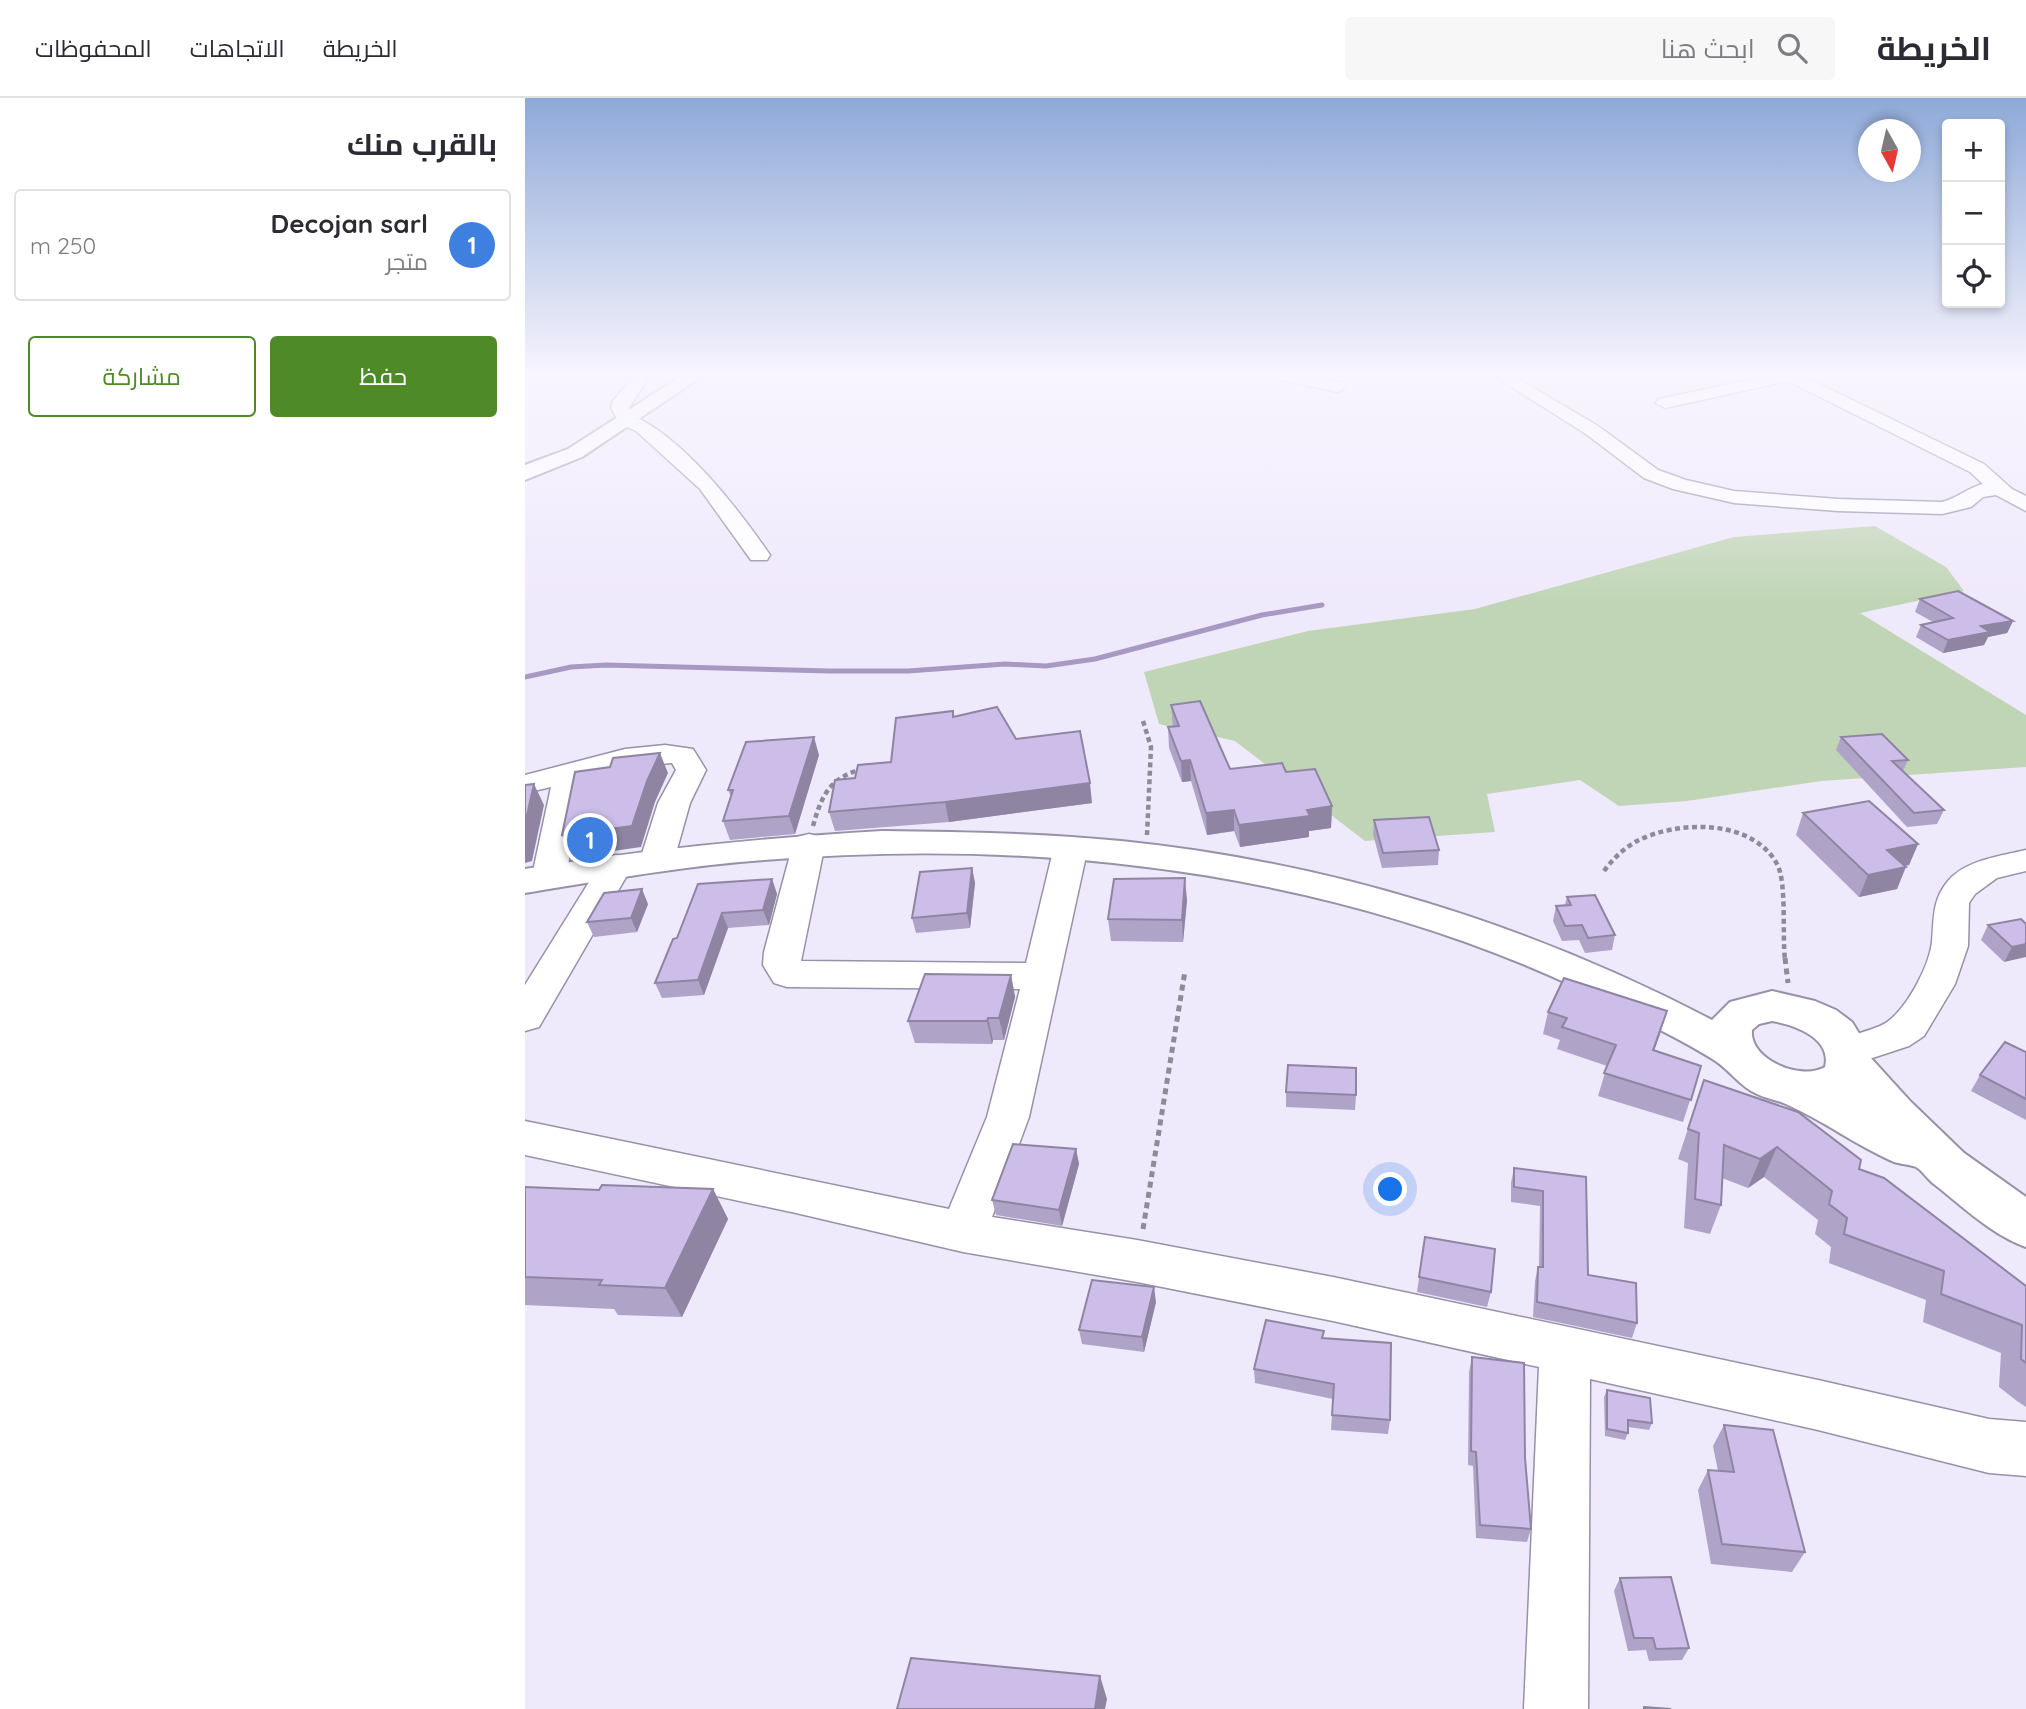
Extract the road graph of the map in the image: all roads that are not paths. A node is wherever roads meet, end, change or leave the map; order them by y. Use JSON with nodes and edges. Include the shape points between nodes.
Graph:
{"nodes":[{"id":1,"x":576,"y":452,"type":"edge"},
{"id":2,"x":670,"y":452,"type":"edge"},
{"id":3,"x":1622,"y":452,"type":"edge"},
{"id":4,"x":1945,"y":452,"type":"edge"},
{"id":5,"x":525,"y":473,"type":"edge"},
{"id":6,"x":2000,"y":489,"type":"junction"},
{"id":7,"x":2023,"y":504,"type":"edge"},
{"id":8,"x":759,"y":555,"type":"dead end"},
{"id":9,"x":569,"y":774,"type":"junction"},
{"id":10,"x":525,"y":784,"type":"edge"},
{"id":11,"x":809,"y":844,"type":"junction"},
{"id":12,"x":1071,"y":847,"type":"junction"},
{"id":13,"x":657,"y":860,"type":"junction"},
{"id":14,"x":2026,"y":860,"type":"edge"},
{"id":15,"x":615,"y":865,"type":"junction"},
{"id":16,"x":537,"y":879,"type":"edge"},
{"id":17,"x":1043,"y":976,"type":"junction"},
{"id":18,"x":525,"y":1017,"type":"edge"},
{"id":19,"x":1737,"y":1032,"type":"junction"},
{"id":20,"x":1829,"y":1037,"type":"junction"},
{"id":21,"x":1798,"y":1089,"type":"junction"},
{"id":22,"x":525,"y":1138,"type":"edge"},
{"id":23,"x":1947,"y":1167,"type":"junction"},
{"id":24,"x":2026,"y":1225,"type":"edge"},
{"id":25,"x":963,"y":1232,"type":"junction"},
{"id":26,"x":1565,"y":1349,"type":"junction"},
{"id":27,"x":2026,"y":1449,"type":"edge"},
{"id":28,"x":1556,"y":1709,"type":"edge"}],
"edges":[{"from":1,"to":5,"type":"main road"},
{"from":2,"to":8,"type":"street","via":[[707,485]]},
{"from":3,"to":6,"type":"street","via":[[1656,477],[1723,496],[1942,508],[1964,503],[1976,491]]},
{"from":4,"to":6,"type":"street","via":[[1977,468]]},
{"from":6,"to":7,"type":"street"},
{"from":9,"to":10,"type":"street"},
{"from":9,"to":13,"type":"street","via":[[626,759],[682,755],[691,770],[674,803]]},
{"from":9,"to":16,"type":"street"},
{"from":11,"to":12,"type":"main road"},
{"from":11,"to":13,"type":"main road"},
{"from":11,"to":17,"type":"street","via":[[782,952],[787,974]]},
{"from":12,"to":17,"type":"street"},
{"from":12,"to":19,"type":"main road","via":[[1248,869],[1355,894],[1472,930]]},
{"from":13,"to":15,"type":"main road"},
{"from":14,"to":20,"type":"street","via":[[1985,871],[1961,887],[1952,903],[1949,946],[1936,984],[1910,1026],[1895,1036]]},
{"from":15,"to":16,"type":"main road"},
{"from":15,"to":18,"type":"street"},
{"from":17,"to":25,"type":"street","via":[[1007,1116]]},
{"from":19,"to":20,"type":"main road","via":[[1754,1008]]},
{"from":19,"to":21,"type":"main road","via":[[1743,1064],[1777,1085]]},
{"from":20,"to":21,"type":"main road","via":[[1845,1077],[1817,1090]]},
{"from":20,"to":23,"type":"main road","via":[[1894,1115]]},
{"from":21,"to":23,"type":"main road"},
{"from":22,"to":25,"type":"street"},
{"from":23,"to":24,"type":"main road"},
{"from":25,"to":26,"type":"street","via":[[1137,1261]]},
{"from":26,"to":27,"type":"street","via":[[1989,1446]]},
{"from":26,"to":28,"type":"street"}]}
